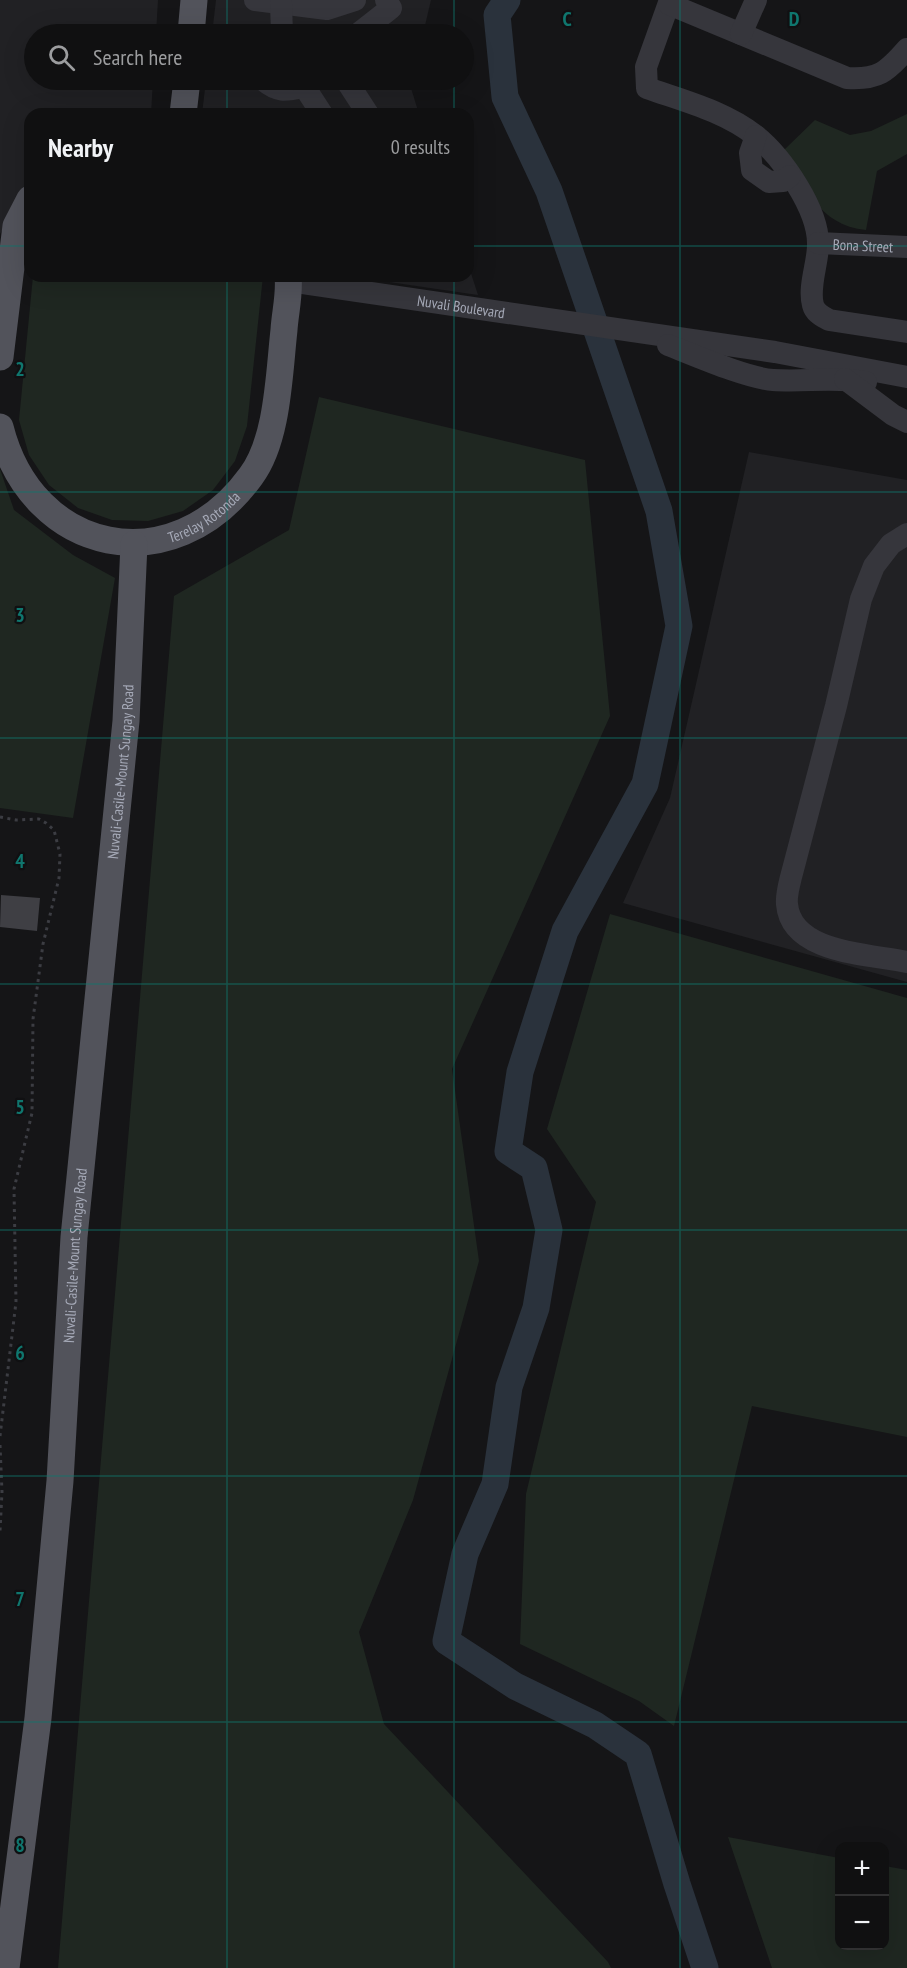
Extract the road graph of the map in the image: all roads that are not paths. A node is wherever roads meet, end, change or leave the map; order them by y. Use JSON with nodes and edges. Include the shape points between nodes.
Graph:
{"nodes":[{"id":1,"x":194,"y":0,"type":"edge"},
{"id":2,"x":255,"y":0,"type":"edge"},
{"id":3,"x":355,"y":0,"type":"edge"},
{"id":4,"x":386,"y":0,"type":"edge"},
{"id":5,"x":756,"y":0,"type":"edge"},
{"id":6,"x":670,"y":2,"type":"edge"},
{"id":7,"x":281,"y":3,"type":"junction"},
{"id":8,"x":192,"y":24,"type":"edge"},
{"id":9,"x":281,"y":24,"type":"edge"},
{"id":10,"x":371,"y":24,"type":"edge"},
{"id":11,"x":741,"y":34,"type":"junction"},
{"id":12,"x":907,"y":49,"type":"edge"},
{"id":13,"x":186,"y":90,"type":"edge"},
{"id":14,"x":307,"y":90,"type":"edge"},
{"id":15,"x":352,"y":90,"type":"edge"},
{"id":16,"x":184,"y":108,"type":"edge"},
{"id":17,"x":318,"y":108,"type":"edge"},
{"id":18,"x":364,"y":108,"type":"edge"},
{"id":19,"x":24,"y":211,"type":"edge"},
{"id":20,"x":818,"y":243,"type":"junction"},
{"id":21,"x":907,"y":247,"type":"edge"},
{"id":22,"x":289,"y":282,"type":"edge"},
{"id":23,"x":308,"y":282,"type":"edge"},
{"id":24,"x":623,"y":330,"type":"junction"},
{"id":25,"x":907,"y":332,"type":"edge"},
{"id":26,"x":0,"y":357,"type":"edge"},
{"id":27,"x":907,"y":377,"type":"edge"},
{"id":28,"x":843,"y":378,"type":"junction"},
{"id":29,"x":907,"y":388,"type":"edge"},
{"id":30,"x":907,"y":422,"type":"edge"},
{"id":31,"x":0,"y":427,"type":"edge"},
{"id":32,"x":907,"y":534,"type":"edge"},
{"id":33,"x":134,"y":544,"type":"junction"},
{"id":34,"x":907,"y":962,"type":"edge"},
{"id":35,"x":6,"y":1968,"type":"edge"}],
"edges":[{"from":1,"to":8,"type":"main road"},
{"from":2,"to":7,"type":"street"},
{"from":3,"to":7,"type":"street","via":[[327,9]]},
{"from":4,"to":10,"type":"street","via":[[391,8]]},
{"from":5,"to":11,"type":"street"},
{"from":6,"to":11,"type":"street"},
{"from":6,"to":20,"type":"street","via":[[646,67],[647,88],[721,114],[756,136],[790,176],[812,216]]},
{"from":7,"to":9,"type":"street"},
{"from":11,"to":12,"type":"street","via":[[847,78],[868,80],[890,69]]},
{"from":13,"to":16,"type":"main road"},
{"from":14,"to":17,"type":"street"},
{"from":15,"to":18,"type":"street"},
{"from":19,"to":26,"type":"main road","via":[[16,226]]},
{"from":20,"to":21,"type":"street","name":"Bona Street"},
{"from":20,"to":25,"type":"street","via":[[813,305],[819,315],[829,320]]},
{"from":22,"to":33,"type":"main road","name":"Terelay Rotonda","via":[[269,436],[253,474],[222,510],[195,528],[169,538]]},
{"from":23,"to":24,"type":"street","name":"Nuvali Boulevard"},
{"from":24,"to":27,"type":"street","name":"Nuvali Boulevard","via":[[775,351]]},
{"from":24,"to":28,"type":"street","name":"Nuvali Boulevard","via":[[771,380]]},
{"from":28,"to":29,"type":"street","name":"Nuvali Boulevard"},
{"from":28,"to":30,"type":"street"},
{"from":31,"to":33,"type":"main road","name":"Terelay Rotonda","via":[[6,452],[32,496],[82,530]]},
{"from":32,"to":34,"type":"street","via":[[891,544],[874,566],[861,599],[786,904],[798,928],[815,942]]},
{"from":33,"to":35,"type":"main road","name":"Nuvali-Casile-Mount Sungay Road","via":[[127,701],[74,1237],[59,1492],[38,1718]]}]}
